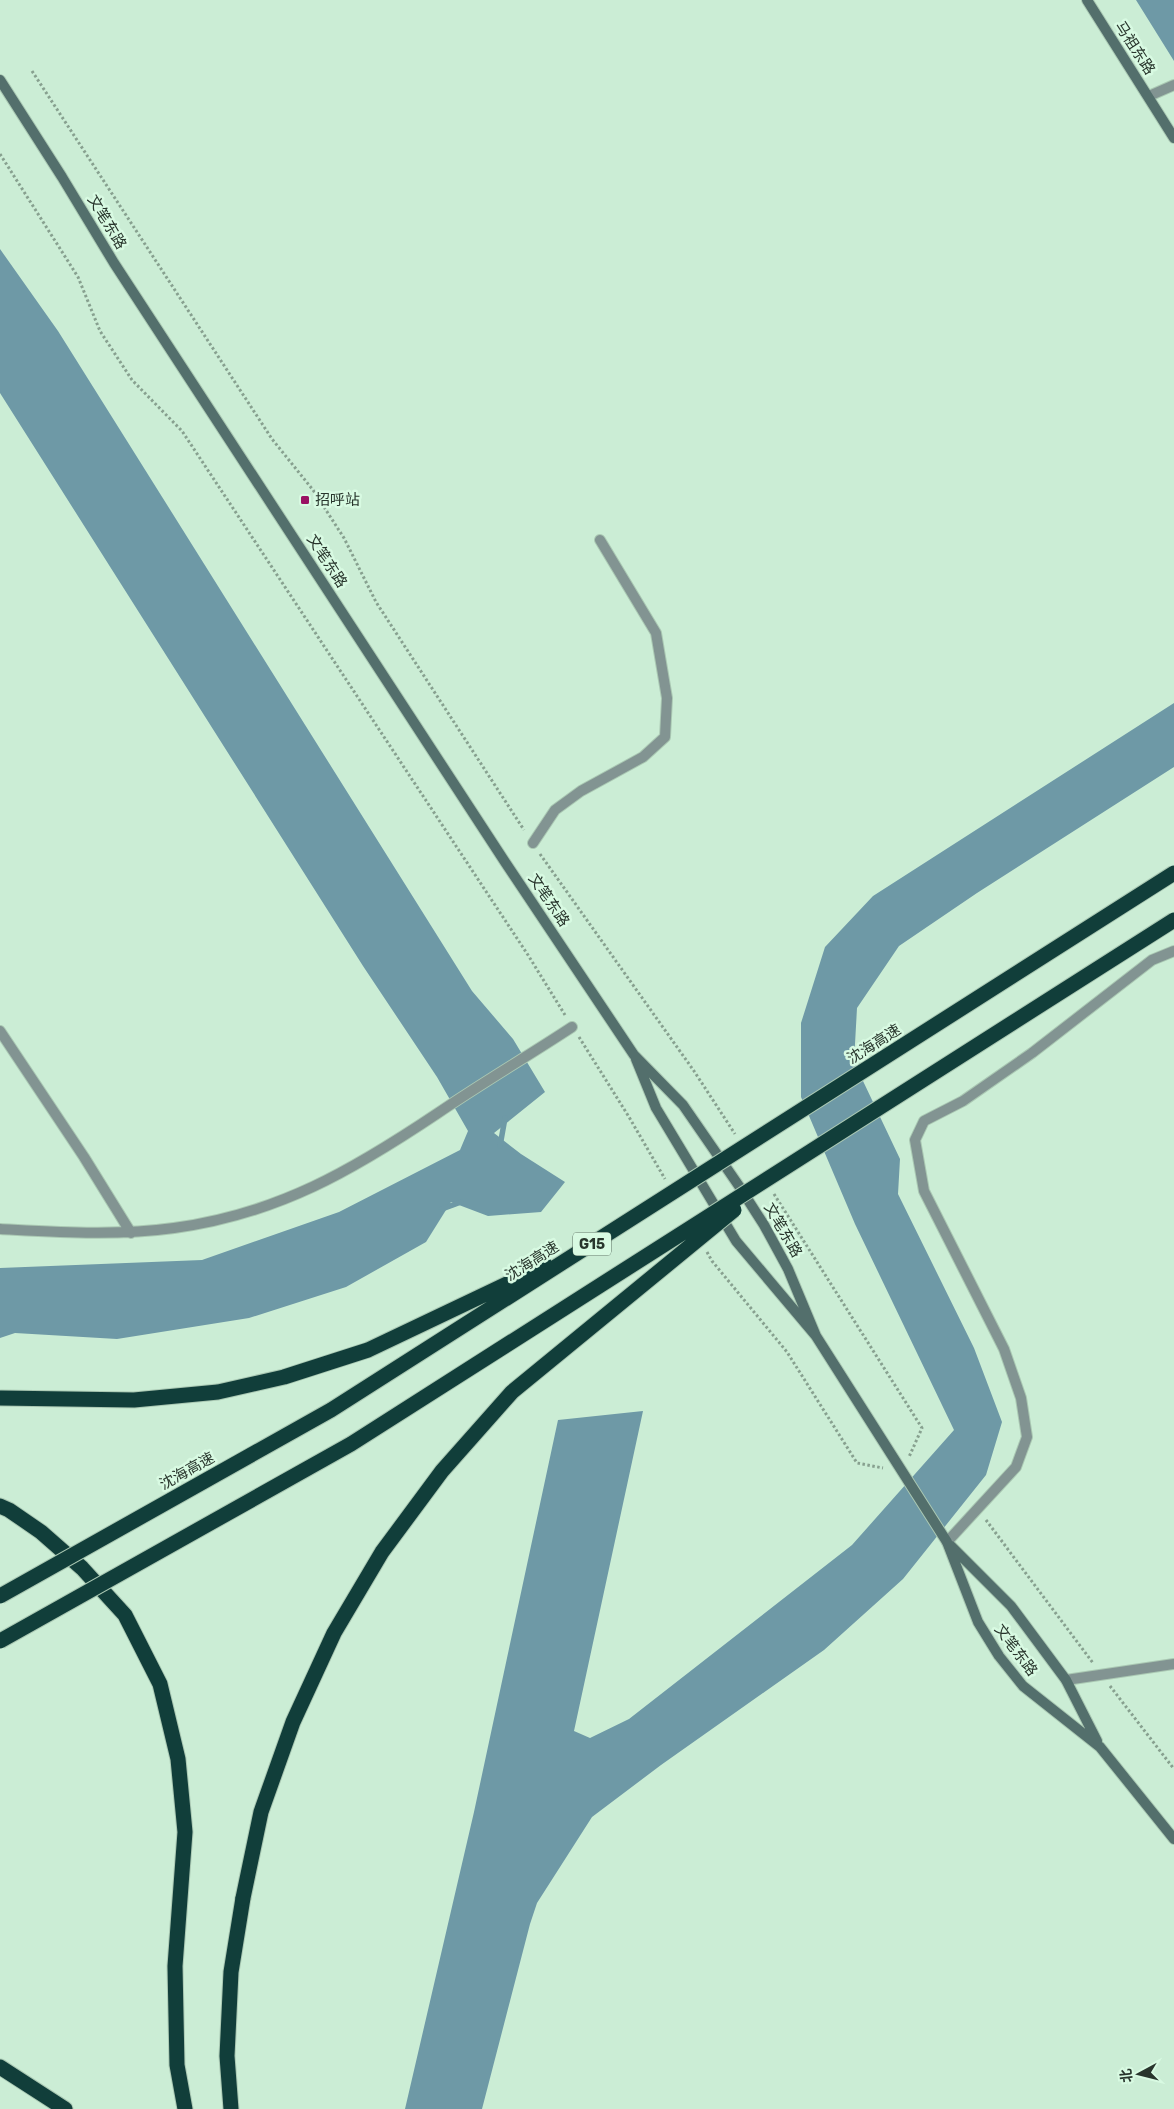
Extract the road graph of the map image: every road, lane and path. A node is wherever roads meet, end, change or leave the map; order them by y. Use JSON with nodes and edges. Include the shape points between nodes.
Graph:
{"nodes":[{"id":1,"x":1087,"y":0,"type":"edge"},
{"id":2,"x":32,"y":71,"type":"dead end"},
{"id":3,"x":0,"y":80,"type":"edge"},
{"id":4,"x":1174,"y":85,"type":"edge"},
{"id":5,"x":1149,"y":96,"type":"junction"},
{"id":6,"x":1174,"y":138,"type":"edge"},
{"id":7,"x":0,"y":154,"type":"edge"},
{"id":8,"x":600,"y":540,"type":"dead end"},
{"id":9,"x":533,"y":843,"type":"junction"},
{"id":10,"x":1174,"y":873,"type":"edge"},
{"id":11,"x":1174,"y":920,"type":"edge"},
{"id":12,"x":1174,"y":952,"type":"edge"},
{"id":13,"x":572,"y":1027,"type":"junction"},
{"id":14,"x":0,"y":1030,"type":"edge"},
{"id":15,"x":634,"y":1055,"type":"junction"},
{"id":16,"x":740,"y":1141,"type":"junction"},
{"id":17,"x":785,"y":1168,"type":"junction"},
{"id":18,"x":668,"y":1185,"type":"dead end"},
{"id":19,"x":773,"y":1193,"type":"dead end"},
{"id":20,"x":0,"y":1229,"type":"edge"},
{"id":21,"x":131,"y":1233,"type":"junction"},
{"id":22,"x":702,"y":1244,"type":"dead end"},
{"id":23,"x":816,"y":1336,"type":"junction"},
{"id":24,"x":0,"y":1398,"type":"edge"},
{"id":25,"x":902,"y":1472,"type":"junction"},
{"id":26,"x":5,"y":1508,"type":"edge"},
{"id":27,"x":978,"y":1508,"type":"junction"},
{"id":28,"x":947,"y":1542,"type":"junction"},
{"id":29,"x":0,"y":1596,"type":"edge"},
{"id":30,"x":0,"y":1641,"type":"edge"},
{"id":31,"x":1174,"y":1664,"type":"edge"},
{"id":32,"x":1101,"y":1674,"type":"junction"},
{"id":33,"x":1066,"y":1680,"type":"junction"},
{"id":34,"x":1100,"y":1747,"type":"junction"},
{"id":35,"x":1174,"y":1769,"type":"edge"},
{"id":36,"x":1174,"y":1839,"type":"edge"},
{"id":37,"x":0,"y":2067,"type":"edge"},
{"id":38,"x":64,"y":2109,"type":"edge"},
{"id":39,"x":185,"y":2109,"type":"edge"},
{"id":40,"x":231,"y":2109,"type":"edge"}],
"edges":[{"from":1,"to":5,"type":"main road","name":"马祖东路"},
{"from":2,"to":9,"type":"path","via":[[272,439],[313,490],[344,538],[376,602]]},
{"from":3,"to":15,"type":"main road","name":"文笔东路","via":[[120,271]]},
{"from":4,"to":5,"type":"street"},
{"from":5,"to":6,"type":"main road","name":"马祖东路"},
{"from":7,"to":13,"type":"path","via":[[78,277],[100,331],[132,380],[182,431],[528,955]]},
{"from":8,"to":9,"type":"street","via":[[656,633],[667,698],[665,737],[643,757],[581,791],[555,810]]},
{"from":9,"to":16,"type":"path"},
{"from":10,"to":16,"type":"highway","name":"沈海高速","number":"G15","bridge":true},
{"from":11,"to":17,"type":"highway","number":"G15","bridge":true},
{"from":12,"to":27,"type":"street","via":[[1152,960],[1032,1053],[964,1101],[924,1122],[915,1140],[924,1191],[1004,1349],[1021,1398],[1027,1436],[1016,1467]]},
{"from":13,"to":18,"type":"path"},
{"from":13,"to":21,"type":"street","via":[[326,1182],[287,1199],[199,1224]]},
{"from":14,"to":21,"type":"street"},
{"from":15,"to":23,"type":"main road","name":"文笔东路","via":[[656,1108],[736,1242]]},
{"from":15,"to":23,"type":"main road","name":"文笔东路","via":[[683,1105],[739,1186],[788,1269]]},
{"from":16,"to":24,"type":"highway","bridge":true,"via":[[511,1282],[368,1350],[284,1377],[218,1392],[134,1400]]},
{"from":16,"to":29,"type":"highway","name":"沈海高速","number":"G15","bridge":true,"via":[[331,1410]]},
{"from":17,"to":30,"type":"highway","number":"G15","bridge":true,"via":[[351,1444]]},
{"from":17,"to":40,"type":"highway","bridge":true,"via":[[512,1392],[442,1471],[382,1552],[334,1633],[293,1722],[261,1812],[242,1898],[231,1972],[227,2056]]},
{"from":19,"to":25,"type":"path","via":[[922,1428]]},
{"from":20,"to":21,"type":"street"},
{"from":22,"to":25,"type":"path","via":[[712,1261],[787,1352],[857,1463]]},
{"from":23,"to":25,"type":"main road","name":"文笔东路"},
{"from":25,"to":28,"type":"main road","name":"文笔东路"},
{"from":26,"to":39,"type":"highway","via":[[41,1532],[82,1568],[125,1615],[160,1684],[178,1759],[184,1832],[175,1966],[177,2065]]},
{"from":27,"to":28,"type":"street"},
{"from":27,"to":32,"type":"path"},
{"from":28,"to":33,"type":"main road","name":"文笔东路","via":[[1011,1606]]},
{"from":28,"to":34,"type":"main road","name":"文笔东路","via":[[978,1622],[999,1656],[1023,1686]]},
{"from":31,"to":32,"type":"street"},
{"from":32,"to":33,"type":"street"},
{"from":32,"to":35,"type":"path"},
{"from":33,"to":34,"type":"main road","name":"文笔东路"},
{"from":34,"to":36,"type":"main road","name":"文笔东路"},
{"from":37,"to":38,"type":"highway"}]}
